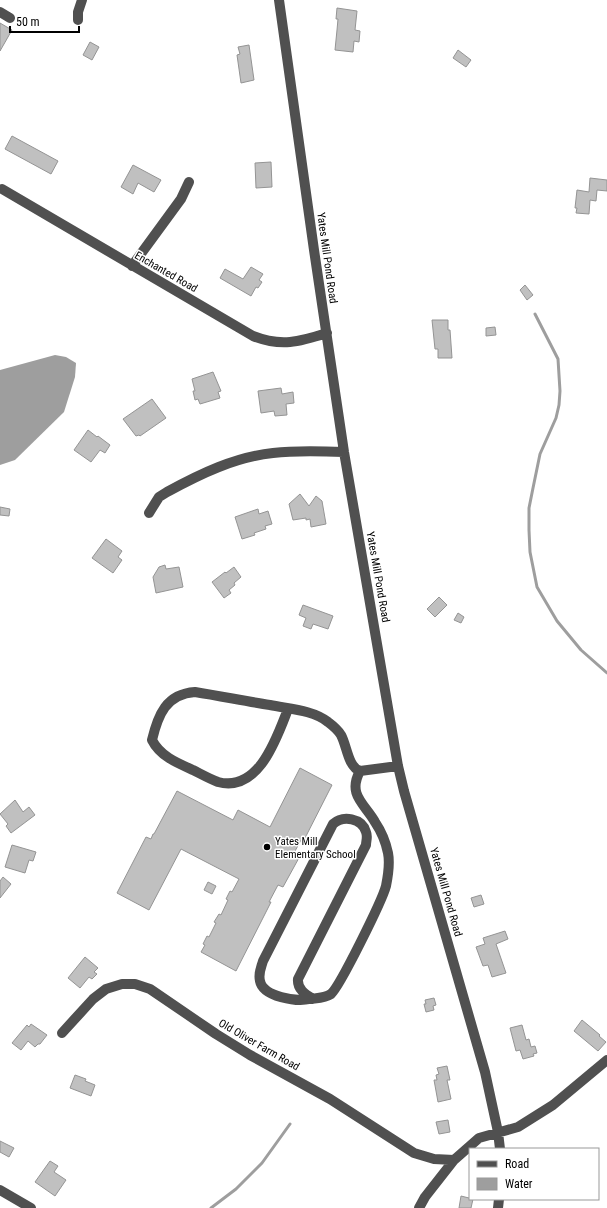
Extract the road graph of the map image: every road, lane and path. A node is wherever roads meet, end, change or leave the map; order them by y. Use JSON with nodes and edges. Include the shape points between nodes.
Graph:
{"nodes":[{"id":1,"x":82,"y":0,"type":"edge"},
{"id":2,"x":279,"y":0,"type":"edge"},
{"id":3,"x":0,"y":12,"type":"edge"},
{"id":4,"x":10,"y":18,"type":"dead end"},
{"id":5,"x":78,"y":20,"type":"dead end"},
{"id":6,"x":190,"y":182,"type":"dead end"},
{"id":7,"x":2,"y":189,"type":"dead end"},
{"id":8,"x":132,"y":266,"type":"junction"},
{"id":9,"x":327,"y":333,"type":"junction"},
{"id":10,"x":344,"y":452,"type":"junction"},
{"id":11,"x":149,"y":513,"type":"dead end"},
{"id":12,"x":288,"y":709,"type":"junction"},
{"id":13,"x":398,"y":766,"type":"junction"},
{"id":14,"x":360,"y":772,"type":"junction"},
{"id":15,"x":313,"y":999,"type":"junction"},
{"id":16,"x":62,"y":1033,"type":"dead end"},
{"id":17,"x":607,"y":1060,"type":"edge"},
{"id":18,"x":498,"y":1132,"type":"junction"},
{"id":19,"x":500,"y":1148,"type":"edge"},
{"id":20,"x":454,"y":1160,"type":"junction"},
{"id":21,"x":1,"y":1194,"type":"edge"},
{"id":22,"x":31,"y":1208,"type":"edge"},
{"id":23,"x":419,"y":1208,"type":"edge"}],
"edges":[{"from":1,"to":5,"type":"street"},
{"from":2,"to":9,"type":"street","name":"Yates Mill Pond Road"},
{"from":3,"to":4,"type":"street"},
{"from":6,"to":8,"type":"street","via":[[182,199]]},
{"from":7,"to":8,"type":"street","name":"Enchanted Road"},
{"from":8,"to":9,"type":"street","name":"Enchanted Road","via":[[243,331],[263,340],[295,342]]},
{"from":9,"to":10,"type":"street","name":"Yates Mill Pond Road"},
{"from":10,"to":11,"type":"street","via":[[273,453],[220,466],[166,492],[159,497]]},
{"from":10,"to":13,"type":"street","name":"Yates Mill Pond Road"},
{"from":12,"to":12,"type":"street","via":[[188,692],[169,701],[155,727],[152,740],[162,754],[190,769],[219,782],[234,783],[247,778],[257,769],[273,747]]},
{"from":12,"to":14,"type":"street","via":[[316,715],[330,723],[340,733],[352,765]]},
{"from":13,"to":14,"type":"street"},
{"from":13,"to":18,"type":"street","name":"Yates Mill Pond Road","via":[[486,1072]]},
{"from":14,"to":15,"type":"street","via":[[357,778],[357,796],[375,821],[388,853],[386,886],[334,991]]},
{"from":15,"to":15,"type":"street","via":[[299,987],[298,979],[366,845],[366,831],[363,825],[356,821],[342,819],[333,824],[259,973],[260,982],[269,992],[281,997]]},
{"from":16,"to":20,"type":"street","name":"Old Oliver Farm Road","via":[[93,999],[106,989],[122,984],[135,984],[150,989],[250,1056],[330,1099],[414,1153],[434,1159]]},
{"from":17,"to":18,"type":"street","via":[[553,1105],[518,1127]]},
{"from":18,"to":19,"type":"street","name":"Yates Mill Pond Road"},
{"from":18,"to":20,"type":"street","via":[[479,1138]]},
{"from":20,"to":23,"type":"street"},
{"from":21,"to":22,"type":"street"}]}
